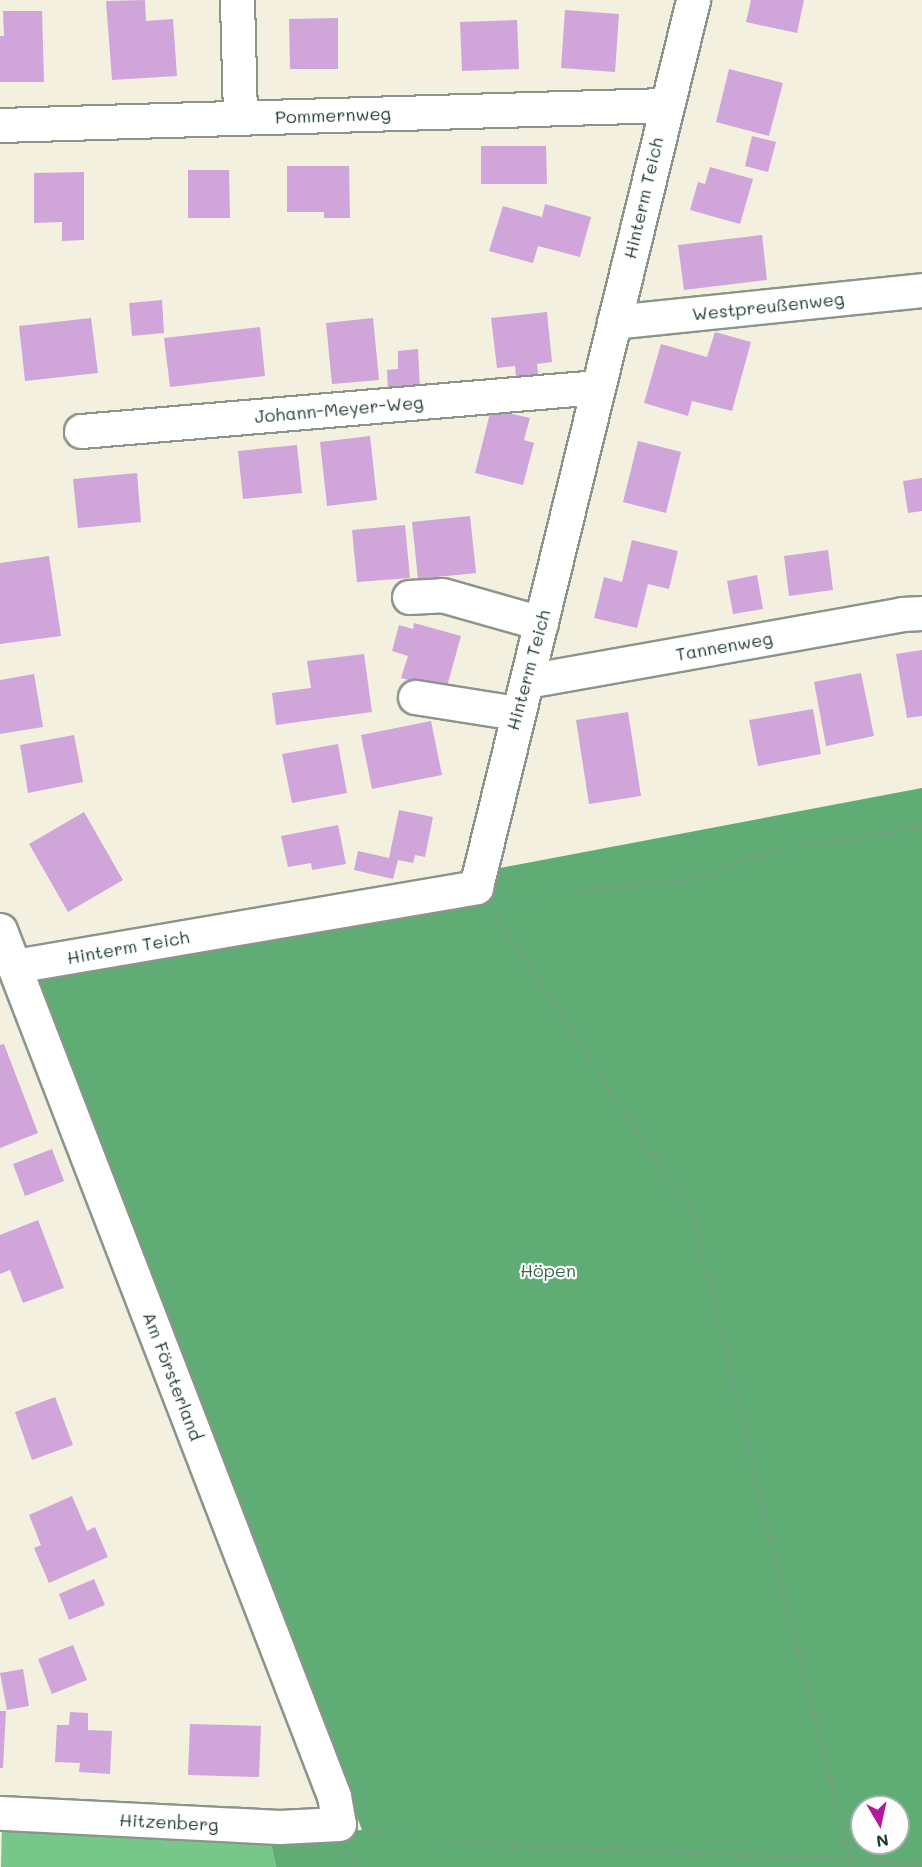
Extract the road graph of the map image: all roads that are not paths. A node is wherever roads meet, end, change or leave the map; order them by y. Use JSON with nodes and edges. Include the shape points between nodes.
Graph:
{"nodes":[{"id":1,"x":237,"y":0,"type":"edge"},
{"id":2,"x":693,"y":0,"type":"edge"},
{"id":3,"x":665,"y":105,"type":"junction"},
{"id":4,"x":240,"y":118,"type":"junction"},
{"id":5,"x":0,"y":125,"type":"edge"},
{"id":6,"x":922,"y":290,"type":"edge"},
{"id":7,"x":614,"y":322,"type":"junction"},
{"id":8,"x":597,"y":387,"type":"junction"},
{"id":9,"x":81,"y":431,"type":"dead end"},
{"id":10,"x":409,"y":597,"type":"dead end"},
{"id":11,"x":922,"y":612,"type":"edge"},
{"id":12,"x":541,"y":623,"type":"junction"},
{"id":13,"x":526,"y":681,"type":"junction"},
{"id":14,"x":415,"y":697,"type":"dead end"},
{"id":15,"x":516,"y":713,"type":"junction"},
{"id":16,"x":0,"y":930,"type":"edge"},
{"id":17,"x":15,"y":966,"type":"junction"},
{"id":18,"x":0,"y":1813,"type":"edge"},
{"id":19,"x":339,"y":1824,"type":"joint"}],
"edges":[{"from":1,"to":4,"type":"street"},
{"from":2,"to":3,"type":"street","name":"Hinterm Teich"},
{"from":3,"to":4,"type":"street","name":"Pommernweg"},
{"from":3,"to":7,"type":"street","name":"Hinterm Teich"},
{"from":4,"to":5,"type":"street","name":"Pommernweg"},
{"from":6,"to":7,"type":"street","name":"Westpreußenweg"},
{"from":7,"to":8,"type":"street","name":"Hinterm Teich"},
{"from":8,"to":9,"type":"street","name":"Johann-Meyer-Weg"},
{"from":8,"to":12,"type":"street","name":"Hinterm Teich"},
{"from":10,"to":12,"type":"street","via":[[442,595]]},
{"from":11,"to":13,"type":"street","name":"Tannenweg"},
{"from":12,"to":13,"type":"street","name":"Hinterm Teich"},
{"from":13,"to":15,"type":"street","name":"Hinterm Teich"},
{"from":14,"to":15,"type":"street"},
{"from":15,"to":17,"type":"street","name":"Hinterm Teich","via":[[481,894]]},
{"from":16,"to":17,"type":"street","name":"Am Försterland"},
{"from":17,"to":19,"type":"street","name":"Am Försterland","via":[[334,1796]]},
{"from":18,"to":19,"type":"street","name":"Hitzenberg","via":[[279,1827]]}]}
